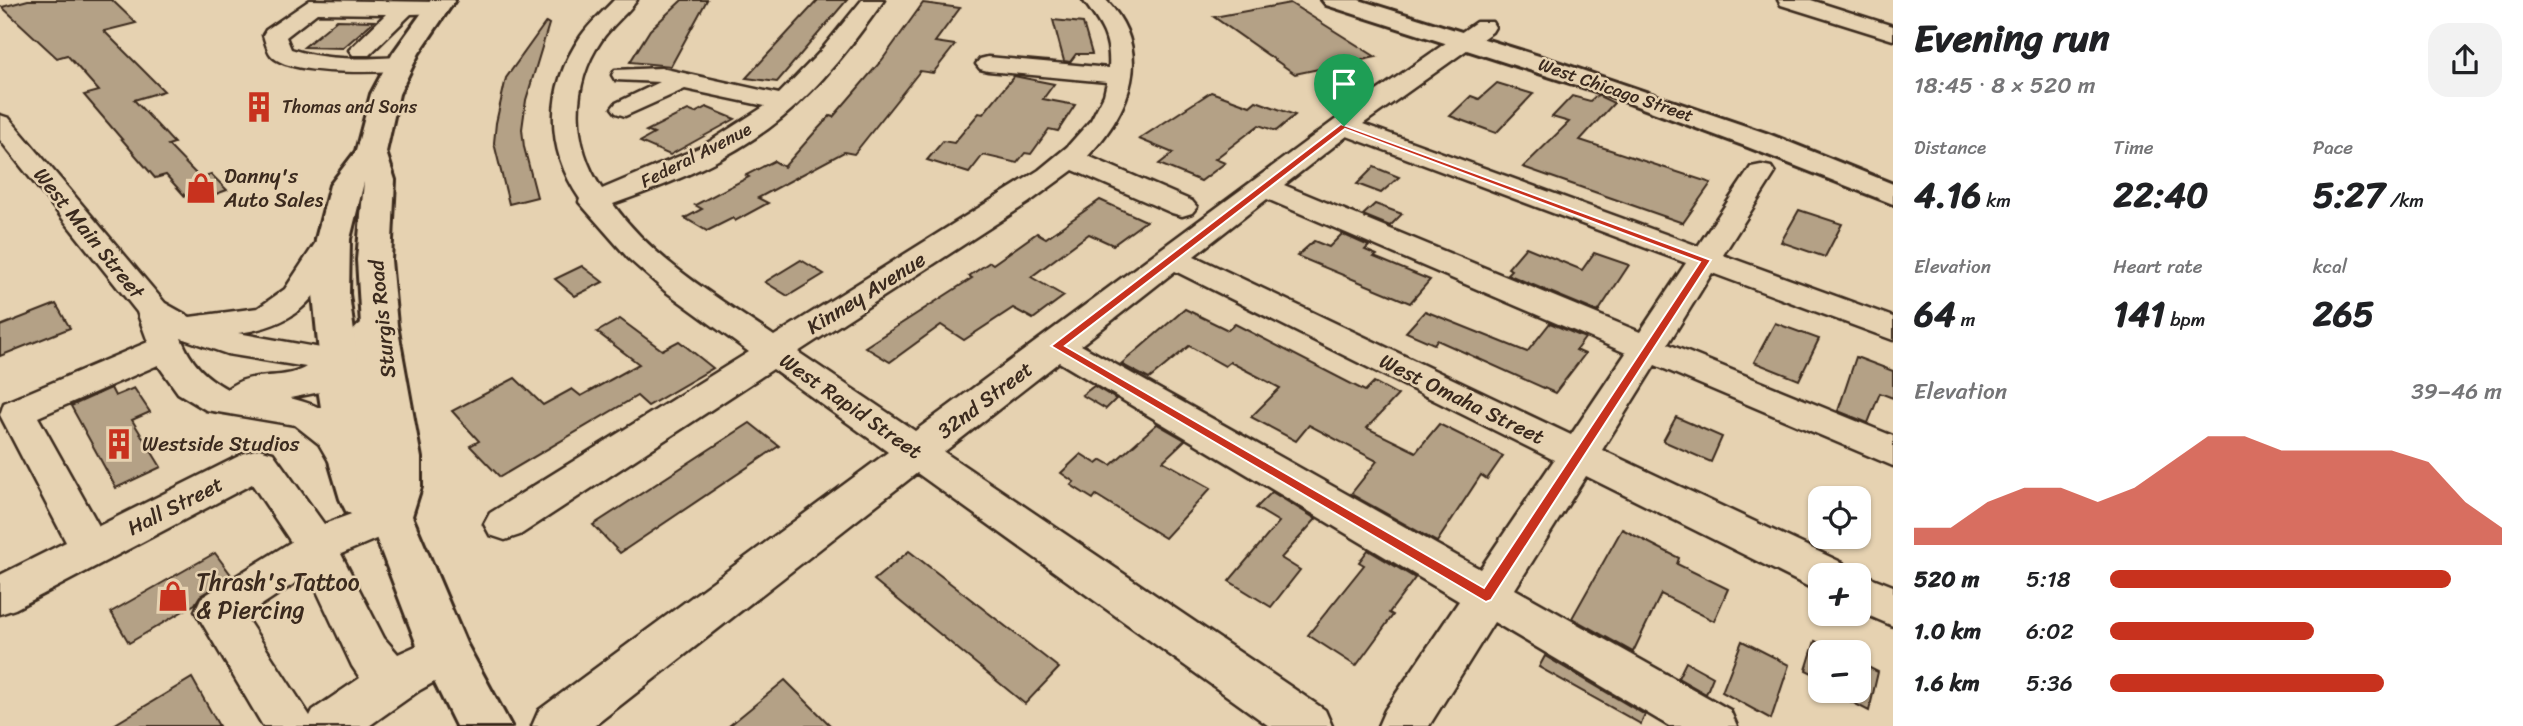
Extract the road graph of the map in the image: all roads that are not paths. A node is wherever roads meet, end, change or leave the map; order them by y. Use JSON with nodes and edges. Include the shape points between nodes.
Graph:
{"nodes":[{"id":1,"x":626,"y":0,"type":"edge"},
{"id":2,"x":873,"y":0,"type":"edge"},
{"id":3,"x":1094,"y":0,"type":"edge"},
{"id":4,"x":1334,"y":0,"type":"edge"},
{"id":5,"x":1350,"y":0,"type":"edge"},
{"id":6,"x":1393,"y":0,"type":"edge"},
{"id":7,"x":1789,"y":0,"type":"edge"},
{"id":8,"x":1858,"y":0,"type":"edge"},
{"id":9,"x":439,"y":4,"type":"edge"},
{"id":10,"x":404,"y":9,"type":"junction"},
{"id":11,"x":1893,"y":11,"type":"edge"},
{"id":12,"x":1475,"y":33,"type":"junction"},
{"id":13,"x":1893,"y":33,"type":"edge"},
{"id":14,"x":405,"y":56,"type":"junction"},
{"id":15,"x":354,"y":58,"type":"junction"},
{"id":16,"x":988,"y":64,"type":"dead end"},
{"id":17,"x":624,"y":75,"type":"dead end"},
{"id":18,"x":1121,"y":76,"type":"junction"},
{"id":19,"x":682,"y":81,"type":"junction"},
{"id":20,"x":783,"y":103,"type":"junction"},
{"id":21,"x":625,"y":108,"type":"dead end"},
{"id":22,"x":1,"y":126,"type":"edge"},
{"id":23,"x":1344,"y":126,"type":"junction"},
{"id":24,"x":371,"y":152,"type":"junction"},
{"id":25,"x":1071,"y":159,"type":"junction"},
{"id":26,"x":1893,"y":169,"type":"edge"},
{"id":27,"x":1761,"y":173,"type":"dead end"},
{"id":28,"x":1264,"y":187,"type":"junction"},
{"id":29,"x":1893,"y":193,"type":"edge"},
{"id":30,"x":593,"y":202,"type":"junction"},
{"id":31,"x":1182,"y":207,"type":"dead end"},
{"id":32,"x":333,"y":239,"type":"junction"},
{"id":33,"x":1172,"y":258,"type":"junction"},
{"id":34,"x":1706,"y":260,"type":"junction"},
{"id":35,"x":379,"y":325,"type":"junction"},
{"id":36,"x":165,"y":327,"type":"junction"},
{"id":37,"x":1893,"y":329,"type":"edge"},
{"id":38,"x":1057,"y":346,"type":"junction"},
{"id":39,"x":1647,"y":348,"type":"junction"},
{"id":40,"x":774,"y":351,"type":"junction"},
{"id":41,"x":339,"y":363,"type":"junction"},
{"id":42,"x":191,"y":384,"type":"junction"},
{"id":43,"x":917,"y":452,"type":"junction"},
{"id":44,"x":1893,"y":452,"type":"edge"},
{"id":45,"x":1577,"y":455,"type":"junction"},
{"id":46,"x":351,"y":465,"type":"junction"},
{"id":47,"x":394,"y":502,"type":"junction"},
{"id":48,"x":505,"y":524,"type":"dead end"},
{"id":49,"x":317,"y":547,"type":"junction"},
{"id":50,"x":91,"y":550,"type":"junction"},
{"id":51,"x":1808,"y":566,"type":"edge"},
{"id":52,"x":0,"y":596,"type":"edge"},
{"id":53,"x":1486,"y":596,"type":"junction"},
{"id":54,"x":1871,"y":596,"type":"edge"},
{"id":55,"x":1893,"y":607,"type":"edge"},
{"id":56,"x":424,"y":664,"type":"junction"},
{"id":57,"x":480,"y":725,"type":"edge"},
{"id":58,"x":290,"y":726,"type":"edge"},
{"id":59,"x":330,"y":726,"type":"edge"},
{"id":60,"x":556,"y":726,"type":"edge"},
{"id":61,"x":1308,"y":726,"type":"edge"},
{"id":62,"x":1402,"y":726,"type":"edge"},
{"id":63,"x":1713,"y":726,"type":"edge"}],
"edges":[{"from":1,"to":30,"type":"street","name":"West Rapid Street","via":[[591,36],[567,87],[565,128],[570,151]]},
{"from":2,"to":20,"type":"street","name":"Federal Avenue"},
{"from":3,"to":18,"type":"street","name":"Kinney Avenue","via":[[1113,26]]},
{"from":4,"to":12,"type":"main road","name":"West Chicago Street"},
{"from":5,"to":12,"type":"main road"},
{"from":6,"to":12,"type":"main road","name":"West Chicago Street"},
{"from":7,"to":13,"type":"street"},
{"from":8,"to":11,"type":"street"},
{"from":9,"to":10,"type":"street"},
{"from":9,"to":14,"type":"main road","name":"Sturgis Road"},
{"from":10,"to":15,"type":"street"},
{"from":10,"to":15,"type":"street","via":[[312,6],[274,36],[281,53],[302,61]]},
{"from":12,"to":23,"type":"street","name":"32nd Street"},
{"from":12,"to":26,"type":"main road","name":"West Chicago Street","via":[[1678,88]]},
{"from":12,"to":29,"type":"main road","name":"West Chicago Street"},
{"from":14,"to":15,"type":"street"},
{"from":14,"to":24,"type":"main road","name":"Sturgis Road","via":[[385,94]]},
{"from":16,"to":18,"type":"street"},
{"from":17,"to":19,"type":"street","via":[[661,75]]},
{"from":18,"to":25,"type":"street","name":"Kinney Avenue","via":[[1112,109]]},
{"from":19,"to":20,"type":"street"},
{"from":19,"to":21,"type":"street"},
{"from":20,"to":30,"type":"street","name":"Federal Avenue","via":[[753,127],[703,155]]},
{"from":22,"to":36,"type":"street","name":"West Main Street"},
{"from":23,"to":28,"type":"street","name":"32nd Street"},
{"from":23,"to":34,"type":"street"},
{"from":24,"to":32,"type":"main road","name":"Sturgis Road","via":[[346,185]]},
{"from":24,"to":35,"type":"main road","name":"Sturgis Road","via":[[380,180],[374,260]]},
{"from":25,"to":31,"type":"street"},
{"from":25,"to":40,"type":"street","name":"Kinney Avenue","via":[[1022,195]]},
{"from":27,"to":34,"type":"street"},
{"from":28,"to":33,"type":"street","name":"32nd Street"},
{"from":28,"to":39,"type":"street"},
{"from":30,"to":40,"type":"street","name":"West Rapid Street","via":[[649,262]]},
{"from":32,"to":36,"type":"street","via":[[307,285],[285,308],[241,323]]},
{"from":32,"to":41,"type":"main road","name":"Sturgis Road","via":[[331,294]]},
{"from":33,"to":38,"type":"street","name":"32nd Street"},
{"from":33,"to":45,"type":"street","name":"West Omaha Street"},
{"from":34,"to":37,"type":"street"},
{"from":34,"to":39,"type":"street"},
{"from":35,"to":41,"type":"street"},
{"from":35,"to":47,"type":"main road","name":"Sturgis Road","via":[[397,428]]},
{"from":36,"to":41,"type":"street"},
{"from":36,"to":42,"type":"street","name":"West Main Street","via":[[179,371]]},
{"from":36,"to":50,"type":"street","via":[[17,412]]},
{"from":38,"to":43,"type":"street","name":"32nd Street"},
{"from":38,"to":53,"type":"street"},
{"from":39,"to":44,"type":"street"},
{"from":39,"to":45,"type":"street"},
{"from":40,"to":43,"type":"street","name":"West Rapid Street"},
{"from":40,"to":48,"type":"street","name":"Kinney Avenue"},
{"from":41,"to":42,"type":"street","via":[[307,383],[273,389],[248,391]]},
{"from":41,"to":46,"type":"main road","name":"Sturgis Road","via":[[337,382]]},
{"from":41,"to":47,"type":"street","via":[[362,376]]},
{"from":42,"to":46,"type":"street","name":"West Main Street","via":[[219,401],[307,415],[332,434]]},
{"from":43,"to":60,"type":"street","name":"32nd Street"},
{"from":43,"to":61,"type":"street","name":"West Rapid Street"},
{"from":45,"to":51,"type":"street","name":"West Omaha Street"},
{"from":45,"to":53,"type":"street"},
{"from":46,"to":47,"type":"main road","name":"West Main Street","via":[[362,499]]},
{"from":47,"to":49,"type":"street"},
{"from":47,"to":56,"type":"main road"},
{"from":49,"to":50,"type":"street","name":"Hall Street","via":[[259,463]]},
{"from":49,"to":56,"type":"street","name":"Hall Street","via":[[368,652],[387,676]]},
{"from":49,"to":58,"type":"street","via":[[216,611]]},
{"from":50,"to":52,"type":"street","name":"Hall Street"},
{"from":53,"to":62,"type":"street"},
{"from":53,"to":63,"type":"street"},
{"from":54,"to":55,"type":"street"},
{"from":56,"to":57,"type":"main road"},
{"from":56,"to":59,"type":"street"}]}
